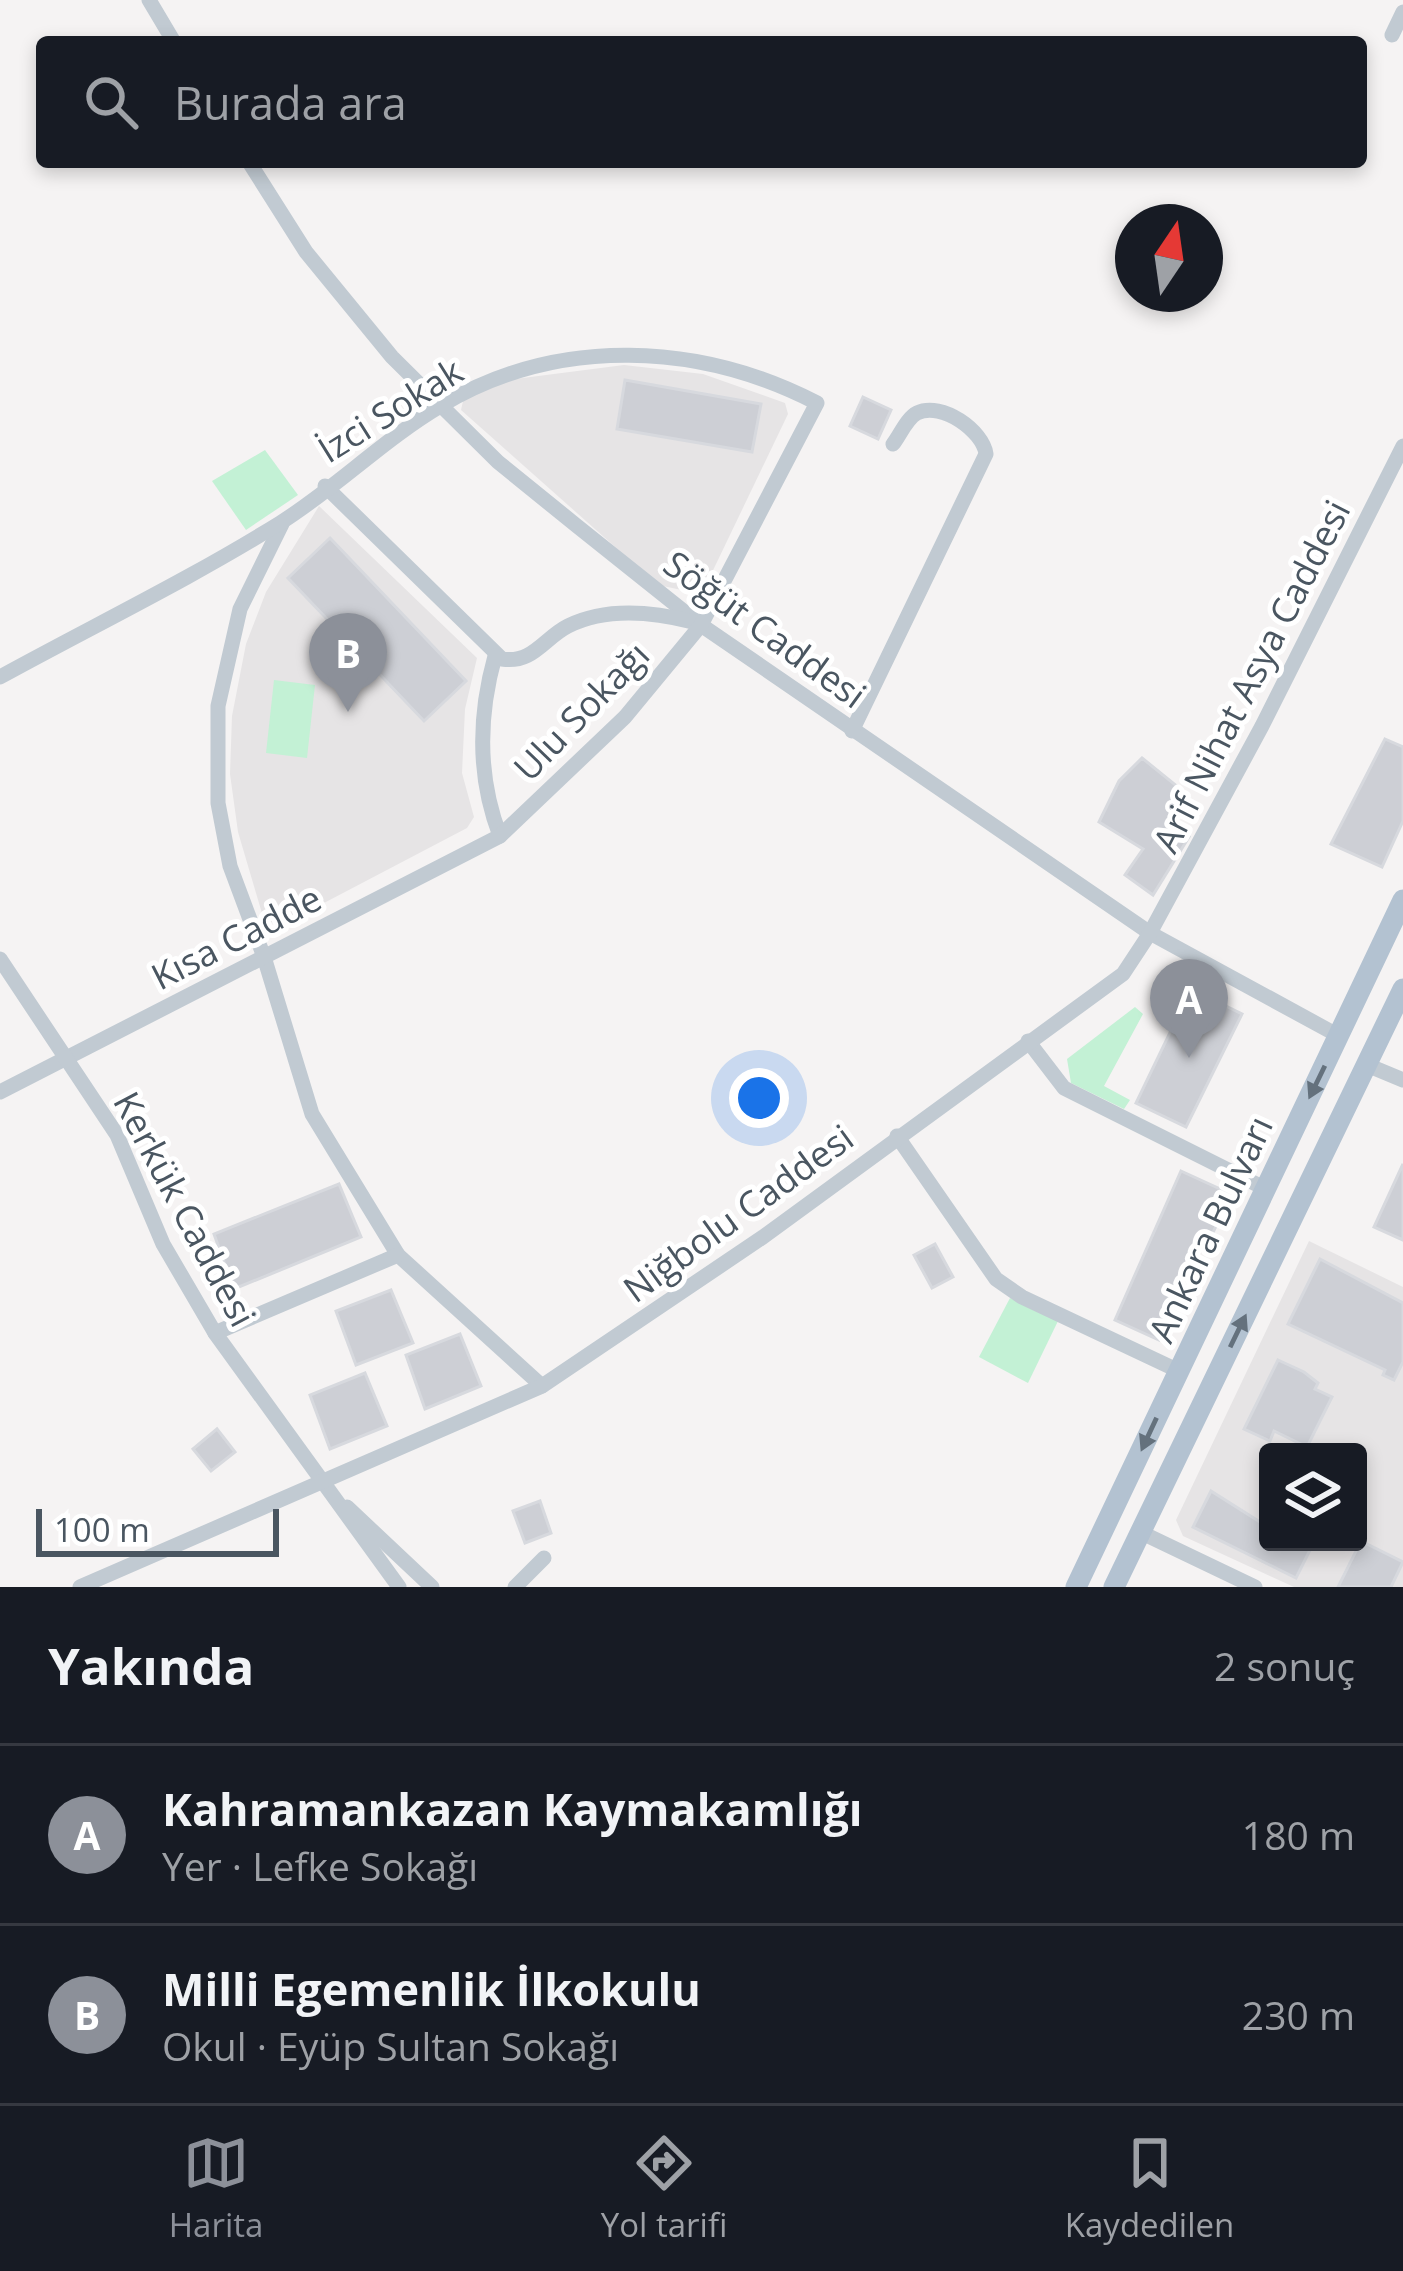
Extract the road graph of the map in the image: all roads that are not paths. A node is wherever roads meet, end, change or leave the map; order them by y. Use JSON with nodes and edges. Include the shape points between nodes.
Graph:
{"nodes":[{"id":1,"x":149,"y":0,"type":"edge"},
{"id":2,"x":1403,"y":12,"type":"edge"},
{"id":3,"x":1392,"y":35,"type":"dead end"},
{"id":4,"x":170,"y":36,"type":"edge"},
{"id":5,"x":253,"y":168,"type":"edge"},
{"id":6,"x":817,"y":404,"type":"joint"},
{"id":7,"x":440,"y":406,"type":"junction"},
{"id":8,"x":893,"y":444,"type":"dead end"},
{"id":9,"x":1403,"y":446,"type":"edge"},
{"id":10,"x":325,"y":486,"type":"junction"},
{"id":11,"x":283,"y":521,"type":"junction"},
{"id":12,"x":701,"y":625,"type":"junction"},
{"id":13,"x":495,"y":656,"type":"junction"},
{"id":14,"x":0,"y":677,"type":"edge"},
{"id":15,"x":852,"y":730,"type":"junction"},
{"id":16,"x":500,"y":836,"type":"junction"},
{"id":17,"x":1403,"y":900,"type":"edge"},
{"id":18,"x":1150,"y":933,"type":"junction"},
{"id":19,"x":264,"y":957,"type":"junction"},
{"id":20,"x":0,"y":959,"type":"edge"},
{"id":21,"x":1403,"y":989,"type":"edge"},
{"id":22,"x":1339,"y":1036,"type":"junction"},
{"id":23,"x":1028,"y":1041,"type":"junction"},
{"id":24,"x":67,"y":1062,"type":"junction"},
{"id":25,"x":1367,"y":1065,"type":"junction"},
{"id":26,"x":1403,"y":1080,"type":"edge"},
{"id":27,"x":0,"y":1092,"type":"edge"},
{"id":28,"x":896,"y":1136,"type":"junction"},
{"id":29,"x":1266,"y":1190,"type":"junction"},
{"id":30,"x":398,"y":1256,"type":"junction"},
{"id":31,"x":215,"y":1333,"type":"junction"},
{"id":32,"x":1179,"y":1371,"type":"junction"},
{"id":33,"x":542,"y":1387,"type":"junction"},
{"id":34,"x":322,"y":1484,"type":"junction"},
{"id":35,"x":1140,"y":1532,"type":"junction"},
{"id":36,"x":544,"y":1558,"type":"dead end"},
{"id":37,"x":80,"y":1587,"type":"edge"},
{"id":38,"x":399,"y":1587,"type":"edge"},
{"id":39,"x":433,"y":1587,"type":"edge"},
{"id":40,"x":515,"y":1587,"type":"edge"},
{"id":41,"x":1076,"y":1587,"type":"edge"},
{"id":42,"x":1114,"y":1587,"type":"edge"},
{"id":43,"x":1255,"y":1587,"type":"edge"}],
"edges":[{"from":1,"to":4,"type":"street"},
{"from":2,"to":3,"type":"street"},
{"from":5,"to":7,"type":"street","name":"Söğüt Caddesi","via":[[318,267]]},
{"from":6,"to":7,"type":"street","name":"İzci Sokak","via":[[706,362],[616,355],[525,369]]},
{"from":6,"to":12,"type":"street","name":"Ulu Sokağı"},
{"from":7,"to":10,"type":"street","name":"İzci Sokak"},
{"from":7,"to":12,"type":"street","name":"Söğüt Caddesi"},
{"from":8,"to":15,"type":"street","via":[[919,412],[945,415],[981,437],[986,454]]},
{"from":9,"to":18,"type":"street","name":"Arif Nihat Asya Caddesi"},
{"from":10,"to":11,"type":"street","name":"İzci Sokak"},
{"from":10,"to":13,"type":"street"},
{"from":11,"to":14,"type":"street"},
{"from":11,"to":19,"type":"street","via":[[230,641],[216,738],[223,835]]},
{"from":12,"to":13,"type":"street","via":[[606,615],[567,626],[523,659]]},
{"from":12,"to":15,"type":"street","name":"Söğüt Caddesi"},
{"from":12,"to":16,"type":"street","name":"Ulu Sokağı","via":[[625,717]]},
{"from":13,"to":16,"type":"street","via":[[482,756]]},
{"from":15,"to":18,"type":"street","name":"Söğüt Caddesi"},
{"from":16,"to":19,"type":"street","name":"Kısa Cadde"},
{"from":17,"to":22,"type":"main road","name":"Ankara Bulvarı"},
{"from":18,"to":22,"type":"street","name":"Söğüt Caddesi"},
{"from":18,"to":23,"type":"street","name":"Niğbolu Caddesi","via":[[1123,974]]},
{"from":19,"to":24,"type":"street","name":"Kısa Cadde"},
{"from":19,"to":30,"type":"street","via":[[312,1114]]},
{"from":20,"to":24,"type":"street","name":"Kerkük Caddesi"},
{"from":21,"to":25,"type":"main road","name":"Ankara Bulvarı"},
{"from":22,"to":29,"type":"main road","name":"Ankara Bulvarı","one_way":true},
{"from":23,"to":28,"type":"street","name":"Niğbolu Caddesi"},
{"from":23,"to":29,"type":"street","via":[[1064,1088]]},
{"from":24,"to":27,"type":"street","name":"Kısa Cadde"},
{"from":24,"to":31,"type":"street","name":"Kerkük Caddesi","via":[[117,1136],[163,1244]]},
{"from":25,"to":26,"type":"street"},
{"from":35,"to":25,"type":"main road","name":"Ankara Bulvarı","one_way":true},
{"from":28,"to":32,"type":"street","via":[[996,1279]]},
{"from":28,"to":33,"type":"street","name":"Niğbolu Caddesi","via":[[764,1237]]},
{"from":29,"to":32,"type":"main road","name":"Ankara Bulvarı"},
{"from":30,"to":31,"type":"street"},
{"from":30,"to":33,"type":"street"},
{"from":31,"to":34,"type":"street","name":"Kerkük Caddesi"},
{"from":32,"to":41,"type":"main road","name":"Ankara Bulvarı","one_way":true},
{"from":33,"to":34,"type":"street","name":"Niğbolu Caddesi"},
{"from":34,"to":37,"type":"street","name":"Niğbolu Caddesi"},
{"from":34,"to":38,"type":"street"},
{"from":34,"to":39,"type":"street"},
{"from":35,"to":42,"type":"main road","name":"Ankara Bulvarı"},
{"from":35,"to":43,"type":"street"},
{"from":36,"to":40,"type":"street"}]}
